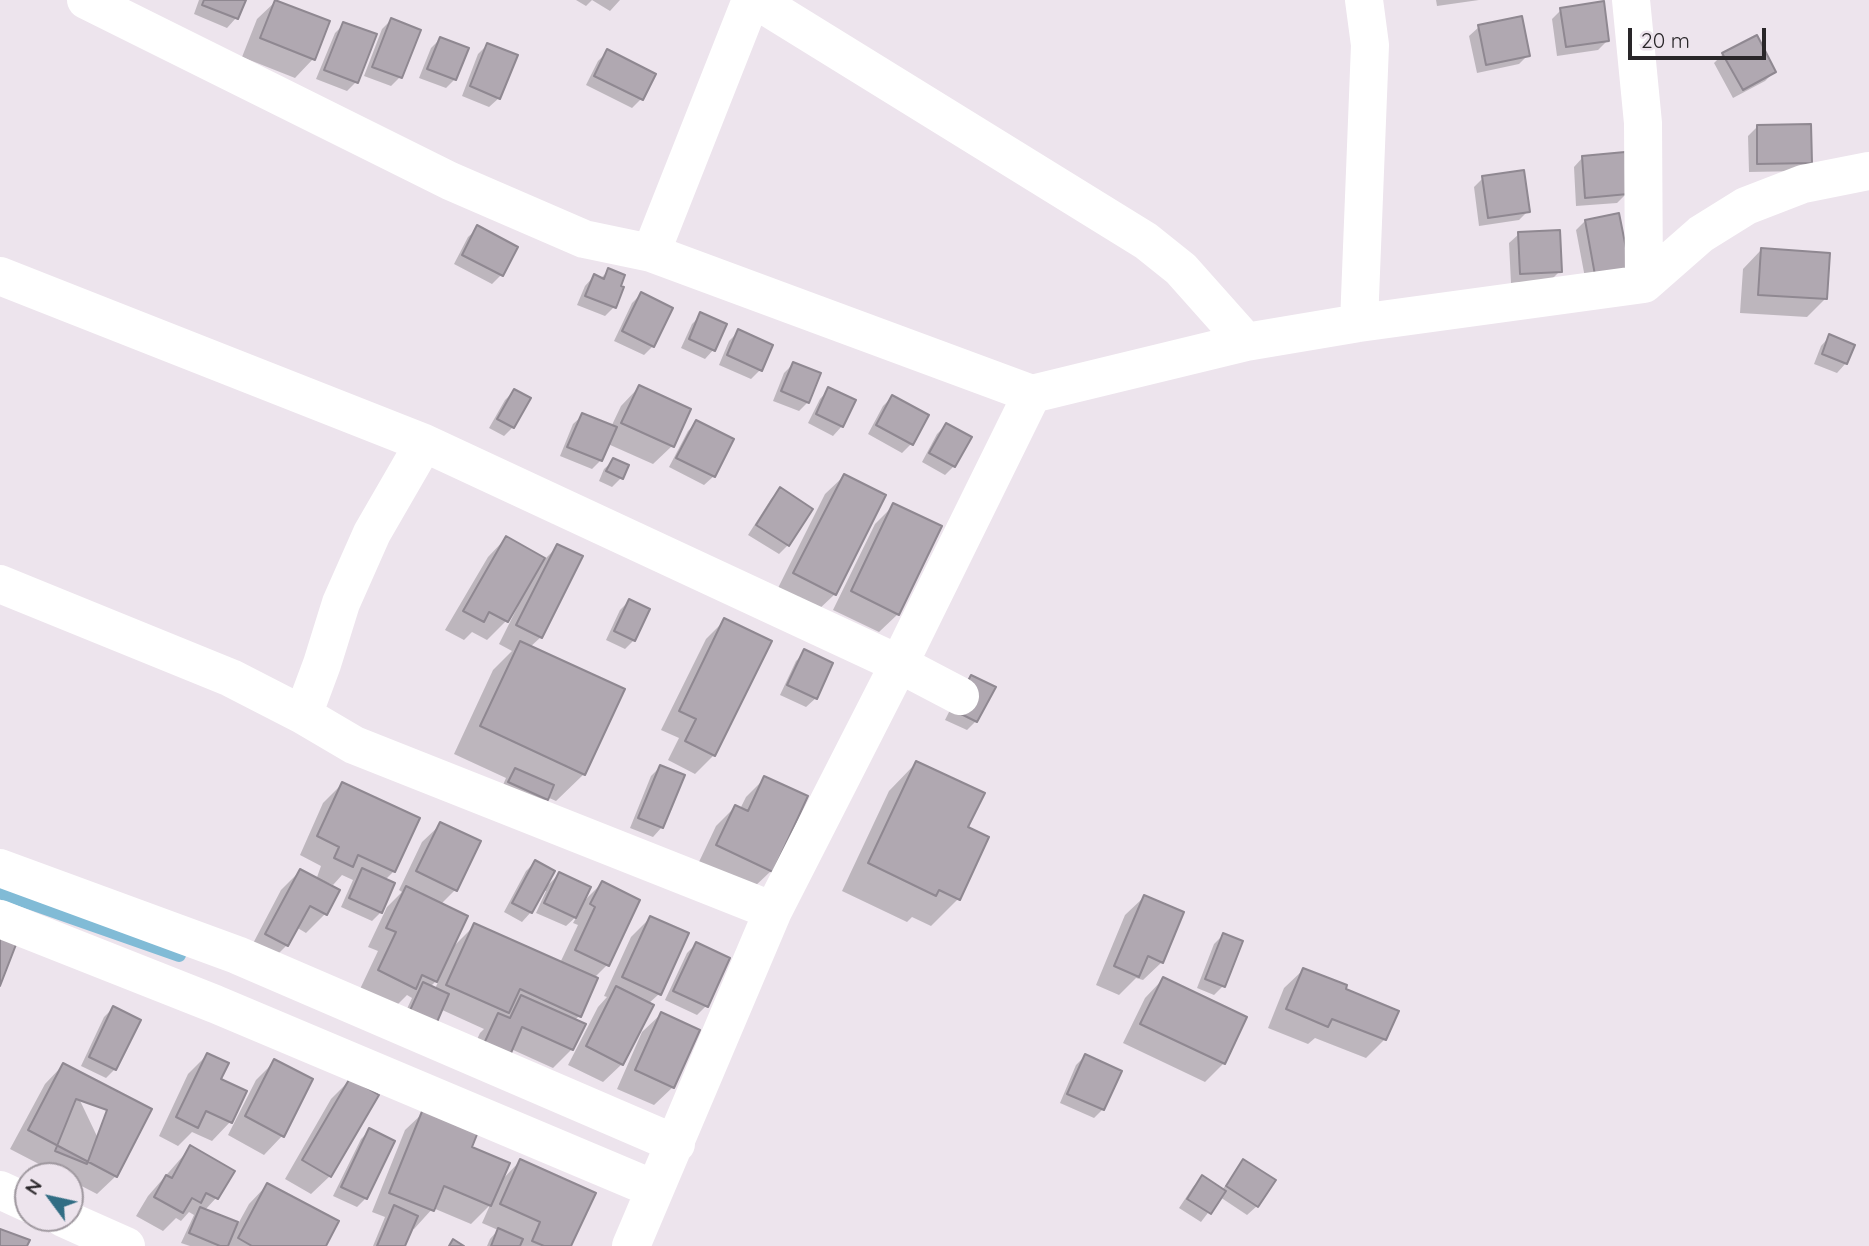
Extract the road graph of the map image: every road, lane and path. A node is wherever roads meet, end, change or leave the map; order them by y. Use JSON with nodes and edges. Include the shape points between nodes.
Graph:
{"nodes":[{"id":1,"x":86,"y":0,"type":"edge"},
{"id":2,"x":751,"y":0,"type":"edge"},
{"id":3,"x":756,"y":0,"type":"edge"},
{"id":4,"x":1364,"y":0,"type":"edge"},
{"id":5,"x":1631,"y":0,"type":"edge"},
{"id":6,"x":1869,"y":171,"type":"edge"},
{"id":7,"x":651,"y":253,"type":"junction"},
{"id":8,"x":0,"y":276,"type":"edge"},
{"id":9,"x":1644,"y":284,"type":"junction"},
{"id":10,"x":1359,"y":323,"type":"junction"},
{"id":11,"x":1246,"y":342,"type":"junction"},
{"id":12,"x":1031,"y":394,"type":"junction"},
{"id":13,"x":424,"y":443,"type":"junction"},
{"id":14,"x":0,"y":584,"type":"edge"},
{"id":15,"x":898,"y":664,"type":"junction"},
{"id":16,"x":960,"y":696,"type":"dead end"},
{"id":17,"x":303,"y":715,"type":"junction"},
{"id":18,"x":0,"y":868,"type":"edge"},
{"id":19,"x":772,"y":911,"type":"junction"},
{"id":20,"x":0,"y":919,"type":"edge"},
{"id":21,"x":676,"y":1144,"type":"junction"},
{"id":22,"x":654,"y":1189,"type":"junction"},
{"id":23,"x":84,"y":1227,"type":"edge"},
{"id":24,"x":127,"y":1246,"type":"edge"},
{"id":25,"x":631,"y":1246,"type":"edge"}],
"edges":[{"from":1,"to":7,"type":"street","via":[[450,181],[584,239]]},
{"from":2,"to":7,"type":"street"},
{"from":3,"to":11,"type":"street","via":[[1146,241],[1181,270]]},
{"from":4,"to":10,"type":"street","via":[[1370,44]]},
{"from":5,"to":9,"type":"street","via":[[1643,123]]},
{"from":6,"to":9,"type":"street","via":[[1803,184],[1746,206],[1701,234]]},
{"from":7,"to":12,"type":"street"},
{"from":8,"to":13,"type":"street"},
{"from":9,"to":10,"type":"street"},
{"from":10,"to":11,"type":"street"},
{"from":11,"to":12,"type":"street"},
{"from":12,"to":15,"type":"street"},
{"from":13,"to":15,"type":"street"},
{"from":13,"to":17,"type":"street","via":[[372,533],[341,603]]},
{"from":14,"to":17,"type":"street","via":[[232,678]]},
{"from":15,"to":16,"type":"street"},
{"from":15,"to":19,"type":"street"},
{"from":17,"to":19,"type":"street","via":[[354,746]]},
{"from":18,"to":21,"type":"street","via":[[237,955]]},
{"from":19,"to":21,"type":"street"},
{"from":20,"to":22,"type":"street"},
{"from":21,"to":22,"type":"street"},
{"from":22,"to":25,"type":"street"},
{"from":23,"to":24,"type":"street"}]}
